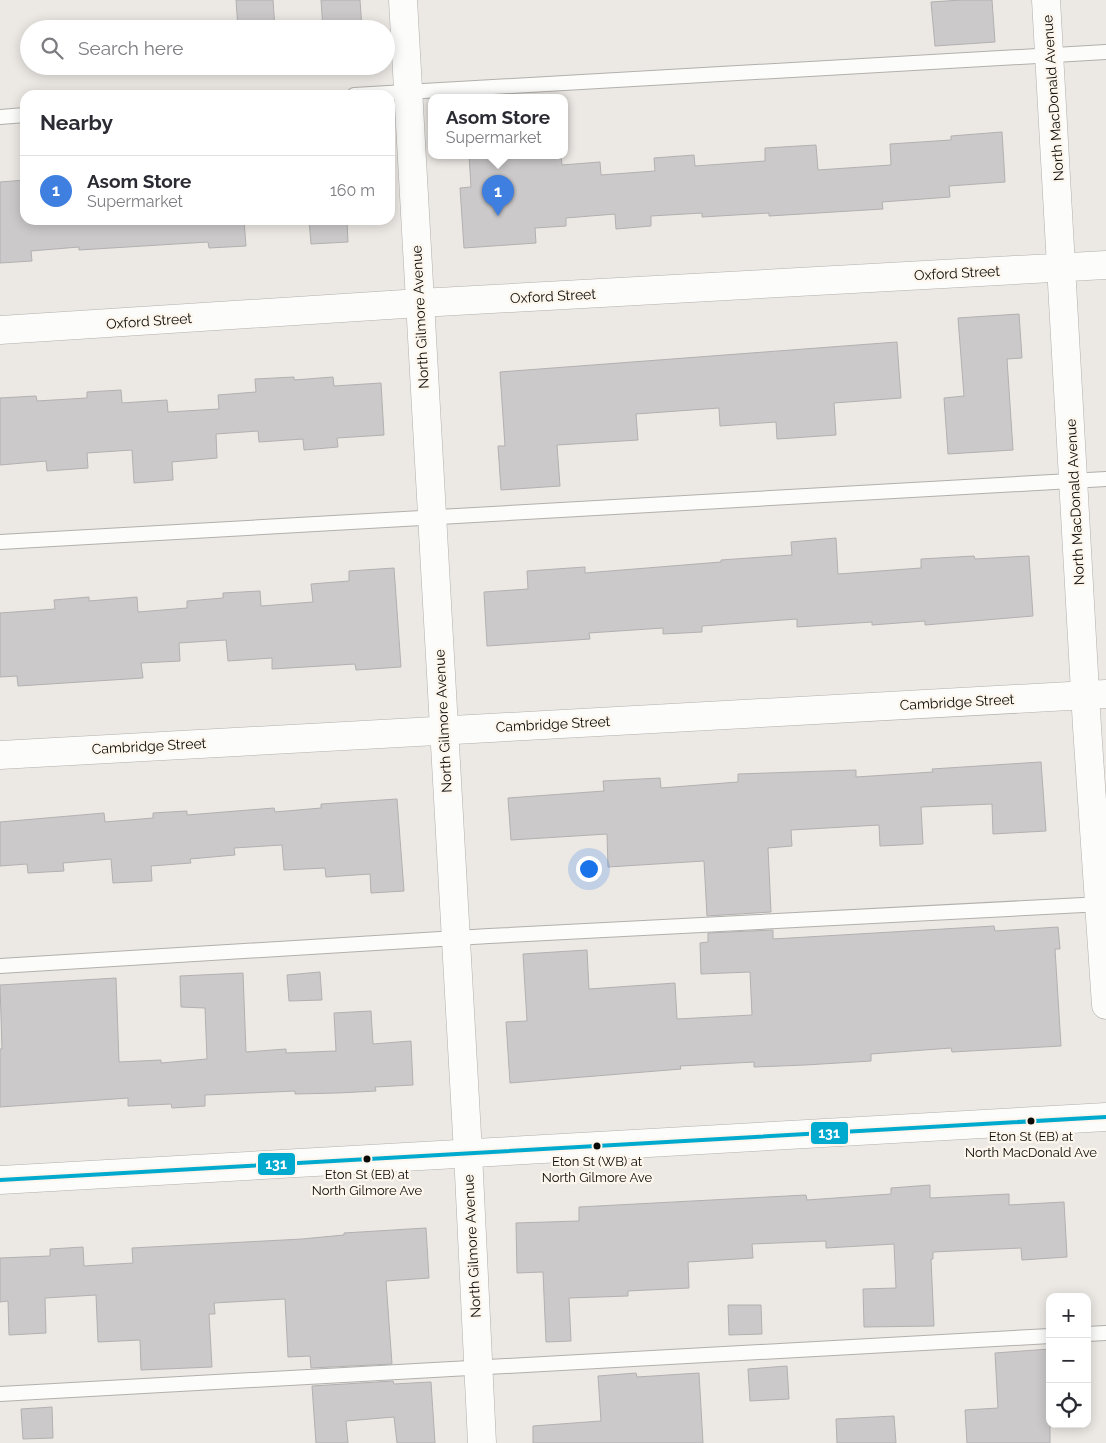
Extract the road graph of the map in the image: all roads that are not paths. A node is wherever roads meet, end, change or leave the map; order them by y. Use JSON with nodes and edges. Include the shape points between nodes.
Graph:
{"nodes":[{"id":1,"x":403,"y":0,"type":"edge"},
{"id":2,"x":1046,"y":0,"type":"edge"},
{"id":3,"x":1106,"y":52,"type":"edge"},
{"id":4,"x":1050,"y":56,"type":"junction"},
{"id":5,"x":406,"y":92,"type":"junction"},
{"id":6,"x":395,"y":93,"type":"edge"},
{"id":7,"x":20,"y":115,"type":"edge"},
{"id":8,"x":0,"y":117,"type":"edge"},
{"id":9,"x":1106,"y":265,"type":"edge"},
{"id":10,"x":1063,"y":267,"type":"junction"},
{"id":11,"x":420,"y":303,"type":"junction"},
{"id":12,"x":0,"y":330,"type":"edge"},
{"id":13,"x":1106,"y":478,"type":"edge"},
{"id":14,"x":1074,"y":480,"type":"junction"},
{"id":15,"x":432,"y":517,"type":"junction"},
{"id":16,"x":0,"y":542,"type":"edge"},
{"id":17,"x":1096,"y":695,"type":"edge"},
{"id":18,"x":443,"y":729,"type":"junction"},
{"id":19,"x":0,"y":755,"type":"edge"},
{"id":20,"x":1102,"y":904,"type":"edge"},
{"id":21,"x":454,"y":938,"type":"junction"},
{"id":22,"x":0,"y":966,"type":"edge"},
{"id":23,"x":1106,"y":1005,"type":"edge"},
{"id":24,"x":1106,"y":1116,"type":"edge"},
{"id":25,"x":468,"y":1153,"type":"junction"},
{"id":26,"x":0,"y":1180,"type":"edge"},
{"id":27,"x":1106,"y":1333,"type":"edge"},
{"id":28,"x":1091,"y":1334,"type":"edge"},
{"id":29,"x":1046,"y":1336,"type":"edge"},
{"id":30,"x":478,"y":1368,"type":"junction"},
{"id":31,"x":0,"y":1394,"type":"edge"},
{"id":32,"x":482,"y":1443,"type":"edge"}],
"edges":[{"from":1,"to":5,"type":"street","name":"North Gilmore Avenue"},
{"from":2,"to":4,"type":"street","name":"North MacDonald Avenue"},
{"from":3,"to":4,"type":"lane"},
{"from":4,"to":5,"type":"lane"},
{"from":4,"to":10,"type":"street","name":"North MacDonald Avenue"},
{"from":5,"to":6,"type":"lane"},
{"from":5,"to":11,"type":"street","name":"North Gilmore Avenue"},
{"from":7,"to":8,"type":"lane"},
{"from":9,"to":10,"type":"street","name":"Oxford Street"},
{"from":10,"to":11,"type":"street","name":"Oxford Street"},
{"from":10,"to":14,"type":"street","name":"North MacDonald Avenue"},
{"from":11,"to":12,"type":"street","name":"Oxford Street"},
{"from":11,"to":15,"type":"street","name":"North Gilmore Avenue"},
{"from":13,"to":14,"type":"lane"},
{"from":14,"to":15,"type":"lane"},
{"from":14,"to":17,"type":"street","name":"North MacDonald Avenue"},
{"from":15,"to":16,"type":"lane"},
{"from":15,"to":18,"type":"street","name":"North Gilmore Avenue"},
{"from":17,"to":18,"type":"street","name":"Cambridge Street"},
{"from":17,"to":20,"type":"street","name":"North MacDonald Avenue"},
{"from":18,"to":19,"type":"street","name":"Cambridge Street"},
{"from":18,"to":21,"type":"street","name":"North Gilmore Avenue"},
{"from":20,"to":21,"type":"lane"},
{"from":20,"to":23,"type":"street","name":"North MacDonald Avenue"},
{"from":21,"to":22,"type":"lane"},
{"from":21,"to":25,"type":"street","name":"North Gilmore Avenue"},
{"from":24,"to":25,"type":"street"},
{"from":25,"to":26,"type":"street"},
{"from":25,"to":30,"type":"street","name":"North Gilmore Avenue"},
{"from":27,"to":28,"type":"lane"},
{"from":29,"to":30,"type":"lane"},
{"from":30,"to":31,"type":"lane"},
{"from":30,"to":32,"type":"street","name":"North Gilmore Avenue"}]}
